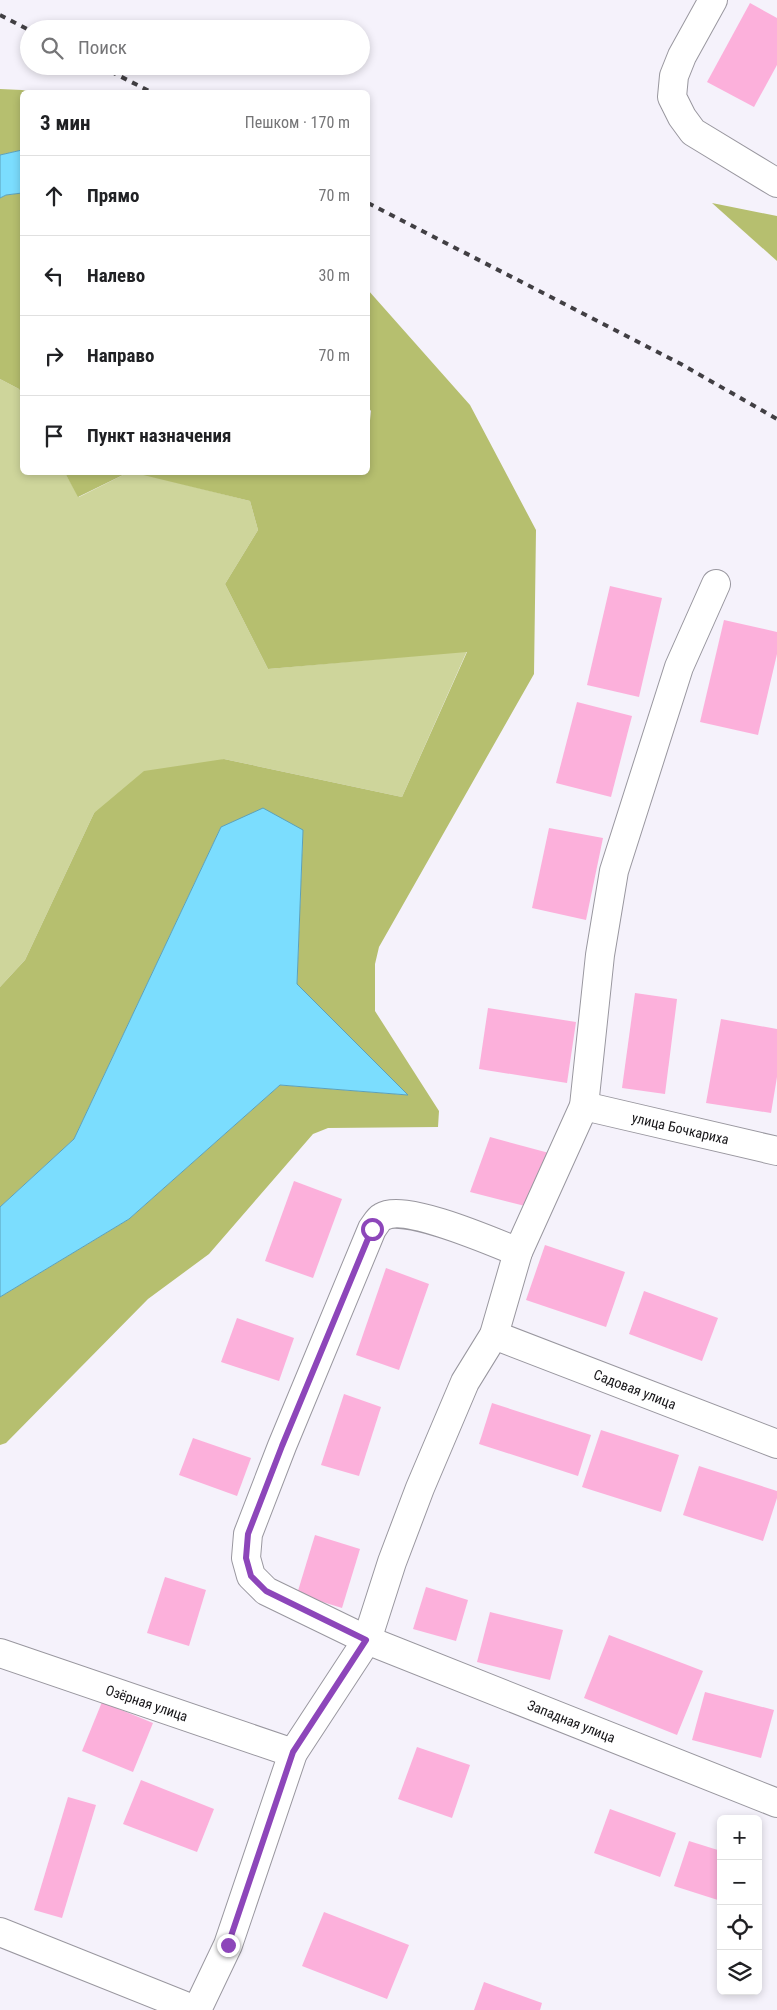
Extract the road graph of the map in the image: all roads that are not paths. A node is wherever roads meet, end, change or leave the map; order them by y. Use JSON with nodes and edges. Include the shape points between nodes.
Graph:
{"nodes":[{"id":1,"x":713,"y":0,"type":"edge"},
{"id":2,"x":777,"y":183,"type":"edge"},
{"id":3,"x":716,"y":584,"type":"dead end"},
{"id":4,"x":584,"y":1106,"type":"junction"},
{"id":5,"x":777,"y":1151,"type":"edge"},
{"id":6,"x":518,"y":1252,"type":"junction"},
{"id":7,"x":494,"y":1335,"type":"junction"},
{"id":8,"x":777,"y":1444,"type":"edge"},
{"id":9,"x":366,"y":1640,"type":"junction"},
{"id":10,"x":0,"y":1653,"type":"edge"},
{"id":11,"x":293,"y":1752,"type":"junction"},
{"id":12,"x":777,"y":1803,"type":"edge"},
{"id":13,"x":0,"y":1932,"type":"edge"},
{"id":14,"x":196,"y":2010,"type":"edge"}],
"edges":[{"from":1,"to":2,"type":"street","via":[[682,56],[674,76],[672,97],[693,132]]},
{"from":3,"to":4,"type":"street","via":[[679,666],[614,870],[600,955]]},
{"from":4,"to":5,"type":"street","name":"улица Бочкариха"},
{"from":4,"to":6,"type":"street"},
{"from":6,"to":7,"type":"street"},
{"from":6,"to":9,"type":"street","name":"Западная улица","via":[[453,1226],[401,1213],[382,1216],[372,1229],[282,1446],[248,1534],[246,1558],[251,1576],[266,1591]]},
{"from":7,"to":8,"type":"street","name":"Садовая улица"},
{"from":7,"to":9,"type":"street","via":[[465,1382],[420,1488]]},
{"from":9,"to":11,"type":"street"},
{"from":9,"to":12,"type":"street","name":"Западная улица"},
{"from":10,"to":11,"type":"street","name":"Озёрная улица"},
{"from":11,"to":14,"type":"street","via":[[228,1945]]},
{"from":13,"to":14,"type":"street"}]}
